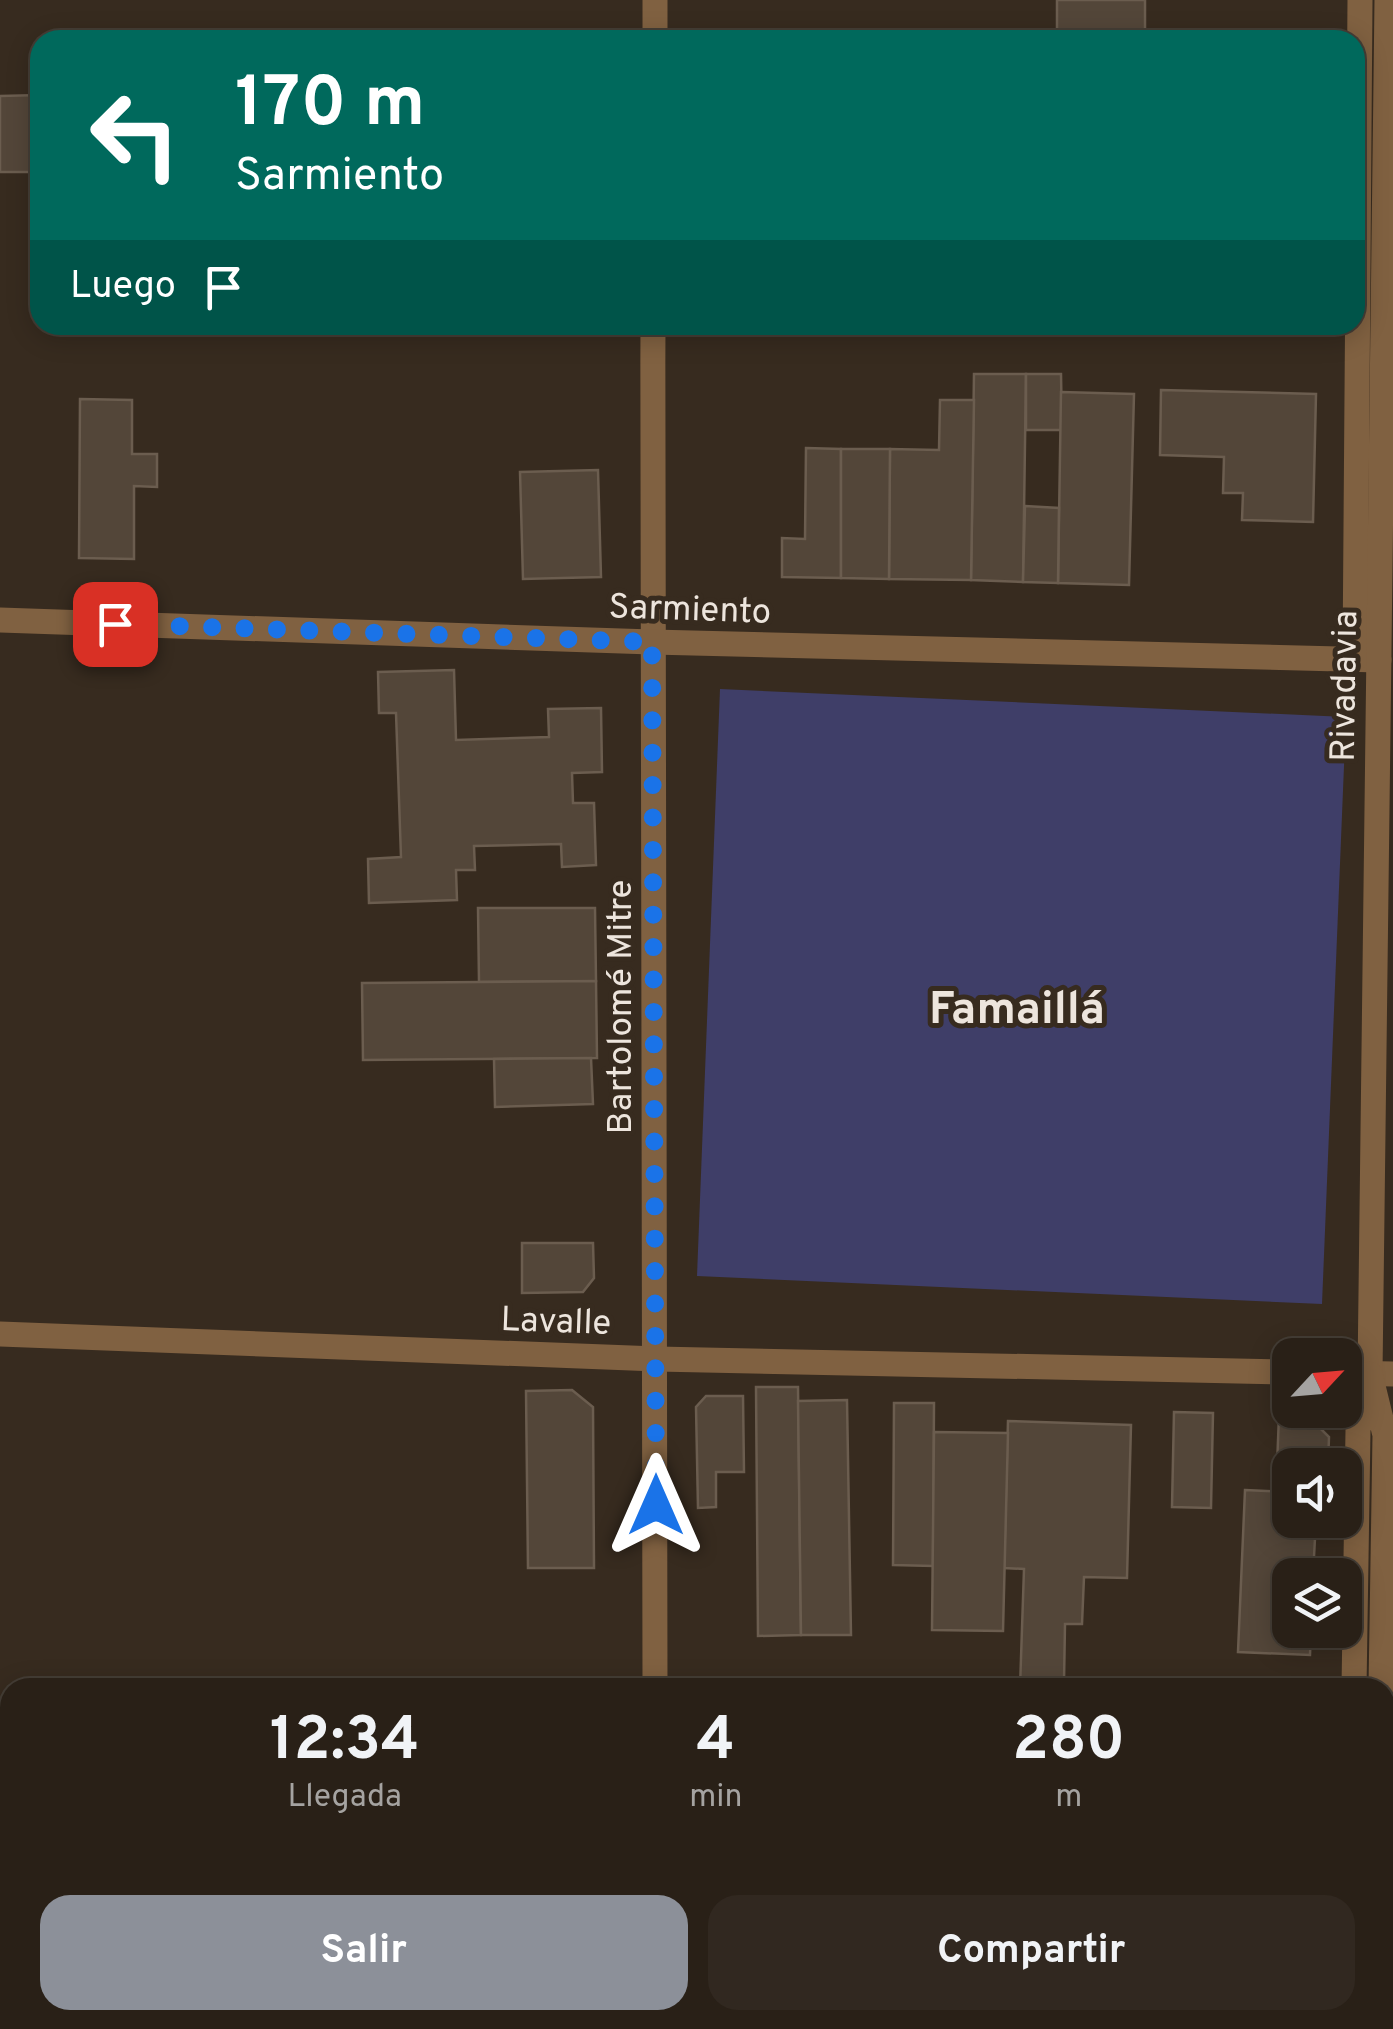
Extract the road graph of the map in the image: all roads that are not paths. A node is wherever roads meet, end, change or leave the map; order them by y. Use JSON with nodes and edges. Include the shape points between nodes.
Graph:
{"nodes":[{"id":1,"x":655,"y":0,"type":"edge"},
{"id":2,"x":1360,"y":0,"type":"edge"},
{"id":3,"x":1388,"y":0,"type":"edge"},
{"id":4,"x":655,"y":30,"type":"edge"},
{"id":5,"x":1361,"y":30,"type":"edge"},
{"id":6,"x":1365,"y":166,"type":"edge"},
{"id":7,"x":653,"y":335,"type":"edge"},
{"id":8,"x":0,"y":620,"type":"edge"},
{"id":9,"x":652,"y":642,"type":"junction"},
{"id":10,"x":1380,"y":663,"type":"edge"},
{"id":11,"x":0,"y":1334,"type":"edge"},
{"id":12,"x":657,"y":1359,"type":"junction"},
{"id":13,"x":1272,"y":1372,"type":"edge"},
{"id":14,"x":1369,"y":1374,"type":"edge"},
{"id":15,"x":655,"y":1678,"type":"edge"},
{"id":16,"x":1354,"y":1678,"type":"edge"},
{"id":17,"x":1381,"y":1678,"type":"edge"}],
"edges":[{"from":1,"to":4,"type":"street"},
{"from":2,"to":5,"type":"street","name":"Rivadavia"},
{"from":3,"to":10,"type":"street","name":"Rivadavia"},
{"from":6,"to":10,"type":"street","name":"Rivadavia"},
{"from":7,"to":9,"type":"street","name":"Bartolomé Mitre"},
{"from":8,"to":9,"type":"street","name":"Sarmiento"},
{"from":9,"to":10,"type":"street","name":"Sarmiento"},
{"from":9,"to":12,"type":"street","name":"Bartolomé Mitre"},
{"from":10,"to":14,"type":"street","name":"Rivadavia"},
{"from":11,"to":12,"type":"street","name":"Lavalle"},
{"from":12,"to":13,"type":"street","name":"Lavalle"},
{"from":12,"to":15,"type":"street","name":"Bartolomé Mitre"},
{"from":14,"to":16,"type":"street","name":"Rivadavia","via":[[1358,1430]]},
{"from":14,"to":17,"type":"street","name":"Rivadavia","via":[[1385,1436]]}]}
